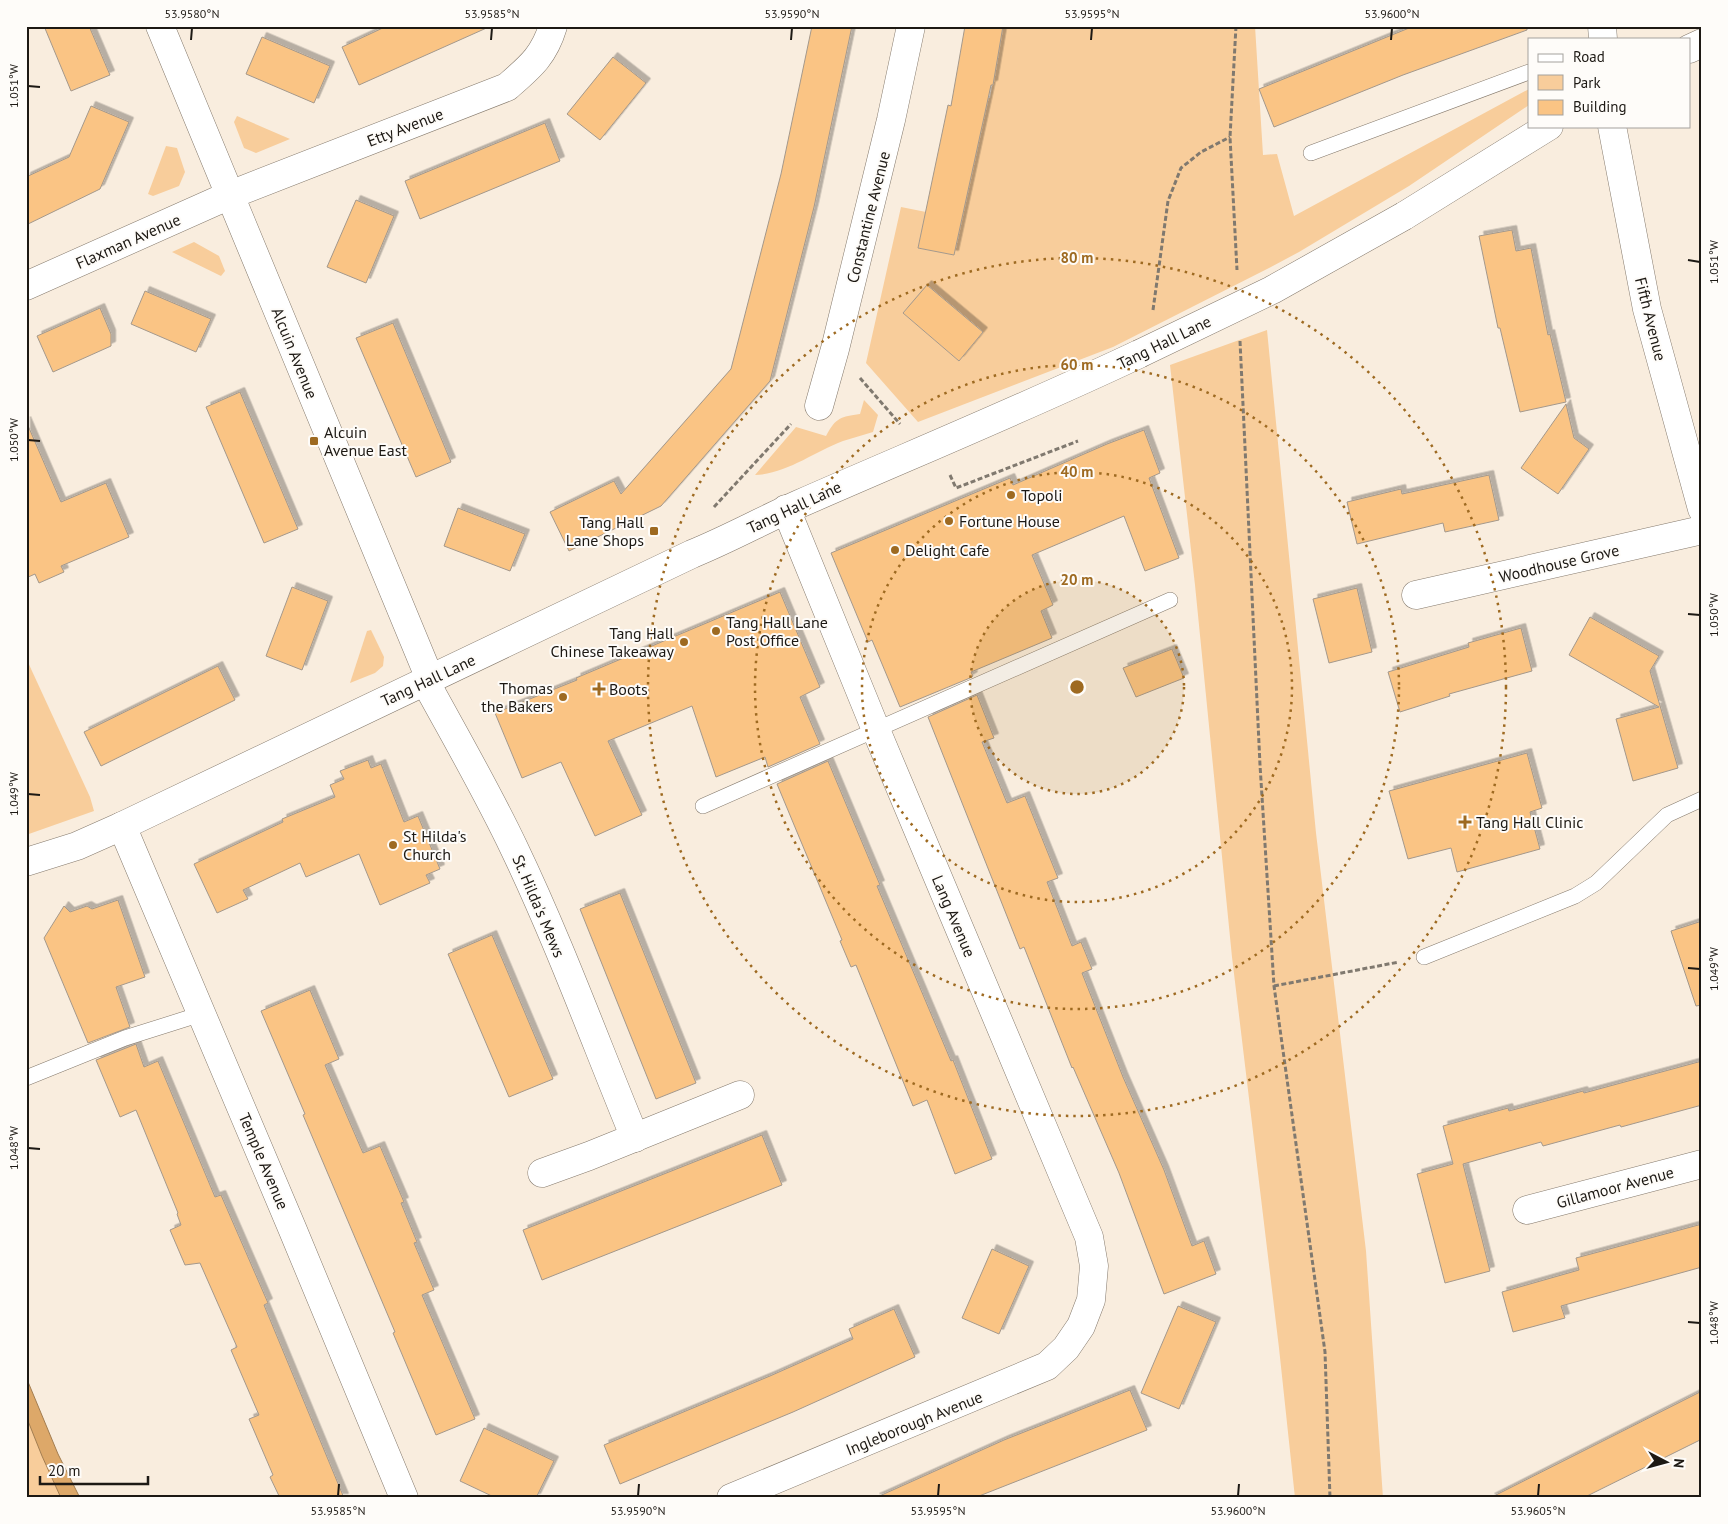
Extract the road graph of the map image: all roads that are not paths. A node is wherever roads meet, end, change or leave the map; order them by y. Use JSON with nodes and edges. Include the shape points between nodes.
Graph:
{"nodes":[{"id":1,"x":160,"y":26,"type":"edge"},
{"id":2,"x":553,"y":26,"type":"edge"},
{"id":3,"x":911,"y":26,"type":"edge"},
{"id":4,"x":1702,"y":43,"type":"edge"},
{"id":5,"x":1690,"y":49,"type":"edge"},
{"id":6,"x":1528,"y":72,"type":"edge"},
{"id":7,"x":1546,"y":128,"type":"edge"},
{"id":8,"x":1612,"y":128,"type":"edge"},
{"id":9,"x":1311,"y":153,"type":"dead end"},
{"id":10,"x":230,"y":196,"type":"junction"},
{"id":11,"x":26,"y":286,"type":"edge"},
{"id":12,"x":819,"y":406,"type":"road end"},
{"id":13,"x":1702,"y":509,"type":"edge"},
{"id":14,"x":786,"y":510,"type":"junction"},
{"id":15,"x":1702,"y":530,"type":"edge"},
{"id":16,"x":1416,"y":596,"type":"dead end"},
{"id":17,"x":1170,"y":600,"type":"dead end"},
{"id":18,"x":427,"y":680,"type":"junction"},
{"id":19,"x":876,"y":730,"type":"junction"},
{"id":20,"x":1702,"y":799,"type":"edge"},
{"id":21,"x":703,"y":806,"type":"dead end"},
{"id":22,"x":122,"y":826,"type":"junction"},
{"id":23,"x":26,"y":862,"type":"edge"},
{"id":24,"x":1424,"y":957,"type":"road end"},
{"id":25,"x":201,"y":1014,"type":"junction"},
{"id":26,"x":26,"y":1078,"type":"edge"},
{"id":27,"x":740,"y":1095,"type":"dead end"},
{"id":28,"x":635,"y":1138,"type":"junction"},
{"id":29,"x":1702,"y":1164,"type":"edge"},
{"id":30,"x":542,"y":1173,"type":"dead end"},
{"id":31,"x":1527,"y":1210,"type":"dead end"},
{"id":32,"x":1081,"y":1326,"type":"joint"},
{"id":33,"x":404,"y":1498,"type":"edge"},
{"id":34,"x":731,"y":1498,"type":"edge"}],
"edges":[{"from":1,"to":10,"type":"street","name":"Alcuin Avenue"},
{"from":2,"to":10,"type":"street","name":"Etty Avenue","via":[[548,43],[533,65],[507,87]]},
{"from":3,"to":12,"type":"street","name":"Constantine Avenue","via":[[891,120]]},
{"from":4,"to":5,"type":"street"},
{"from":6,"to":9,"type":"lane"},
{"from":7,"to":14,"type":"street","name":"Tang Hall Lane","bridge":true,"via":[[1404,216],[1272,290],[1087,378]]},
{"from":8,"to":13,"type":"street","name":"Fifth Avenue","via":[[1647,309]]},
{"from":10,"to":11,"type":"street","name":"Flaxman Avenue"},
{"from":10,"to":18,"type":"street","name":"Alcuin Avenue"},
{"from":14,"to":18,"type":"street","name":"Tang Hall Lane"},
{"from":14,"to":19,"type":"street","name":"Lang Avenue"},
{"from":15,"to":16,"type":"street","name":"Woodhouse Grove"},
{"from":17,"to":19,"type":"lane"},
{"from":18,"to":22,"type":"street","name":"Tang Hall Lane"},
{"from":18,"to":28,"type":"street","name":"St. Hilda's Mews","via":[[514,849]]},
{"from":19,"to":21,"type":"lane"},
{"from":19,"to":32,"type":"street","name":"Lang Avenue","via":[[1089,1237],[1094,1266],[1091,1300]]},
{"from":20,"to":24,"type":"lane","via":[[1667,816],[1596,883],[1575,896]]},
{"from":22,"to":23,"type":"street","name":"Tang Hall Lane","via":[[77,846]]},
{"from":22,"to":25,"type":"street","name":"Temple Avenue"},
{"from":25,"to":26,"type":"lane","via":[[126,1038]]},
{"from":25,"to":33,"type":"street","name":"Temple Avenue"},
{"from":27,"to":28,"type":"street"},
{"from":28,"to":30,"type":"street"},
{"from":29,"to":31,"type":"street","name":"Gillamoor Avenue"},
{"from":32,"to":34,"type":"street","name":"Ingleborough Avenue","via":[[1066,1348],[1047,1366]]}]}
